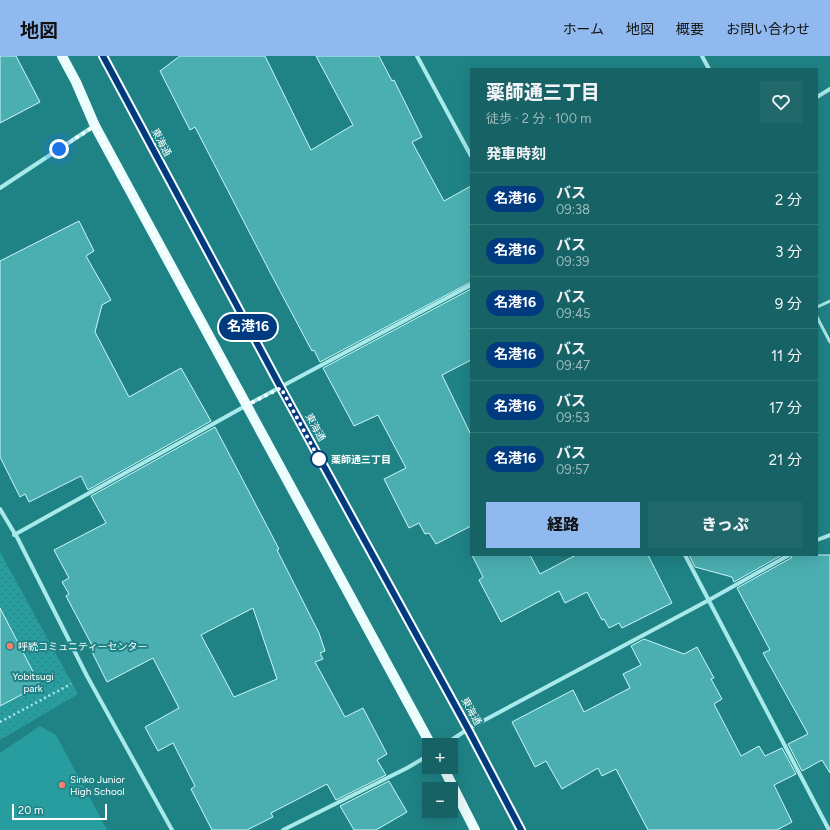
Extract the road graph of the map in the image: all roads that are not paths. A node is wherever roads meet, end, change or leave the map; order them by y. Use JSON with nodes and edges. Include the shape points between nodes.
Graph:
{"nodes":[{"id":1,"x":62,"y":56,"type":"edge"},
{"id":2,"x":103,"y":56,"type":"edge"},
{"id":3,"x":417,"y":56,"type":"edge"},
{"id":4,"x":702,"y":56,"type":"edge"},
{"id":5,"x":708,"y":68,"type":"edge"},
{"id":6,"x":830,"y":90,"type":"edge"},
{"id":7,"x":818,"y":96,"type":"edge"},
{"id":8,"x":95,"y":126,"type":"junction"},
{"id":9,"x":470,"y":154,"type":"edge"},
{"id":10,"x":0,"y":188,"type":"edge"},
{"id":11,"x":470,"y":286,"type":"edge"},
{"id":12,"x":830,"y":301,"type":"edge"},
{"id":13,"x":818,"y":307,"type":"edge"},
{"id":14,"x":818,"y":319,"type":"edge"},
{"id":15,"x":830,"y":342,"type":"edge"},
{"id":16,"x":281,"y":388,"type":"junction"},
{"id":17,"x":247,"y":405,"type":"junction"},
{"id":18,"x":0,"y":509,"type":"edge"},
{"id":19,"x":14,"y":535,"type":"junction"},
{"id":20,"x":830,"y":535,"type":"edge"},
{"id":21,"x":818,"y":540,"type":"edge"},
{"id":22,"x":686,"y":556,"type":"edge"},
{"id":23,"x":788,"y":556,"type":"edge"},
{"id":24,"x":709,"y":600,"type":"junction"},
{"id":25,"x":468,"y":729,"type":"junction"},
{"id":26,"x":427,"y":738,"type":"edge"},
{"id":27,"x":454,"y":738,"type":"edge"},
{"id":28,"x":422,"y":759,"type":"edge"},
{"id":29,"x":447,"y":774,"type":"edge"},
{"id":30,"x":172,"y":830,"type":"edge"},
{"id":31,"x":283,"y":830,"type":"edge"},
{"id":32,"x":475,"y":830,"type":"edge"},
{"id":33,"x":521,"y":830,"type":"edge"},
{"id":34,"x":829,"y":830,"type":"edge"}],
"edges":[{"from":1,"to":8,"type":"main road"},
{"from":2,"to":16,"type":"main road","name":"東海通"},
{"from":3,"to":9,"type":"street"},
{"from":4,"to":5,"type":"street"},
{"from":6,"to":7,"type":"street"},
{"from":8,"to":10,"type":"street"},
{"from":8,"to":17,"type":"main road"},
{"from":11,"to":16,"type":"street"},
{"from":12,"to":13,"type":"lane"},
{"from":14,"to":15,"type":"lane"},
{"from":16,"to":17,"type":"street"},
{"from":16,"to":25,"type":"main road","name":"東海通"},
{"from":17,"to":19,"type":"street"},
{"from":17,"to":26,"type":"main road"},
{"from":18,"to":19,"type":"street"},
{"from":19,"to":30,"type":"street","via":[[87,676]]},
{"from":20,"to":21,"type":"street"},
{"from":22,"to":24,"type":"street"},
{"from":23,"to":24,"type":"street"},
{"from":24,"to":25,"type":"street"},
{"from":24,"to":34,"type":"street"},
{"from":25,"to":27,"type":"street"},
{"from":25,"to":33,"type":"main road","name":"東海通"},
{"from":28,"to":31,"type":"street"},
{"from":29,"to":32,"type":"main road"}]}
